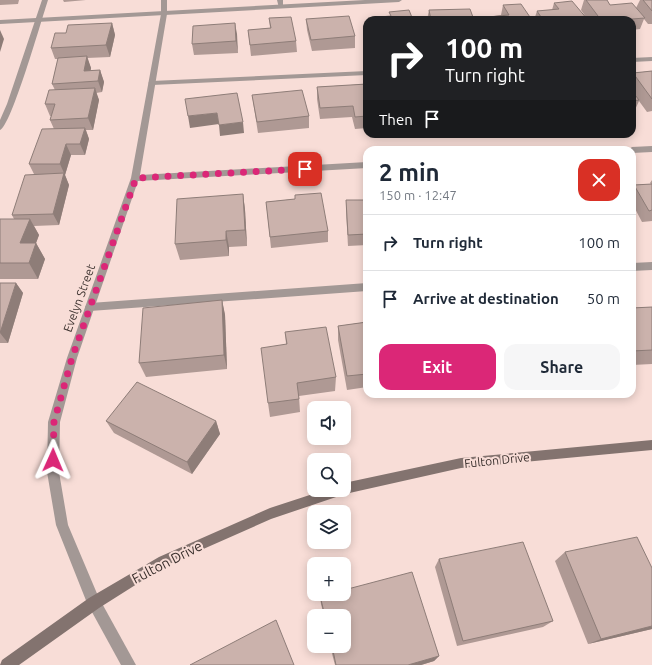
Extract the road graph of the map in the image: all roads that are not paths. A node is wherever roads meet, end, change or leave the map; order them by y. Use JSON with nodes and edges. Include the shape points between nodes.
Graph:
{"nodes":[{"id":1,"x":45,"y":0,"type":"edge"},
{"id":2,"x":164,"y":0,"type":"edge"},
{"id":3,"x":280,"y":0,"type":"edge"},
{"id":4,"x":396,"y":0,"type":"edge"},
{"id":5,"x":399,"y":0,"type":"edge"},
{"id":6,"x":281,"y":7,"type":"junction"},
{"id":7,"x":164,"y":14,"type":"junction"},
{"id":8,"x":38,"y":20,"type":"junction"},
{"id":9,"x":0,"y":22,"type":"edge"},
{"id":10,"x":652,"y":59,"type":"edge"},
{"id":11,"x":636,"y":60,"type":"edge"},
{"id":12,"x":363,"y":73,"type":"edge"},
{"id":13,"x":152,"y":83,"type":"junction"},
{"id":14,"x":0,"y":128,"type":"edge"},
{"id":15,"x":652,"y":149,"type":"edge"},
{"id":16,"x":636,"y":150,"type":"edge"},
{"id":17,"x":363,"y":165,"type":"edge"},
{"id":18,"x":136,"y":178,"type":"junction"},
{"id":19,"x":652,"y":266,"type":"edge"},
{"id":20,"x":636,"y":267,"type":"edge"},
{"id":21,"x":363,"y":287,"type":"edge"},
{"id":22,"x":90,"y":307,"type":"junction"},
{"id":23,"x":652,"y":445,"type":"edge"},
{"id":24,"x":351,"y":488,"type":"edge"},
{"id":25,"x":322,"y":497,"type":"edge"},
{"id":26,"x":94,"y":603,"type":"junction"},
{"id":27,"x":7,"y":665,"type":"edge"},
{"id":28,"x":129,"y":665,"type":"edge"}],
"edges":[{"from":1,"to":8,"type":"street"},
{"from":2,"to":7,"type":"street","name":"Evelyn Street"},
{"from":3,"to":6,"type":"street"},
{"from":4,"to":5,"type":"street"},
{"from":4,"to":6,"type":"street"},
{"from":6,"to":7,"type":"street"},
{"from":7,"to":8,"type":"street"},
{"from":7,"to":13,"type":"street","name":"Evelyn Street"},
{"from":8,"to":9,"type":"street"},
{"from":8,"to":14,"type":"street","via":[[11,104]]},
{"from":10,"to":11,"type":"street"},
{"from":12,"to":13,"type":"street"},
{"from":13,"to":18,"type":"street","name":"Evelyn Street"},
{"from":15,"to":16,"type":"street"},
{"from":17,"to":18,"type":"street"},
{"from":18,"to":22,"type":"street","name":"Evelyn Street"},
{"from":19,"to":20,"type":"street"},
{"from":21,"to":22,"type":"street"},
{"from":22,"to":26,"type":"street","name":"Evelyn Street","via":[[54,422],[53,472],[62,524]]},
{"from":23,"to":24,"type":"main road","name":"Fulton Drive","via":[[461,463]]},
{"from":25,"to":26,"type":"main road","name":"Fulton Drive","via":[[270,514],[163,561]]},
{"from":26,"to":27,"type":"main road","name":"Fulton Drive"},
{"from":26,"to":28,"type":"street","name":"Evelyn Street"}]}
